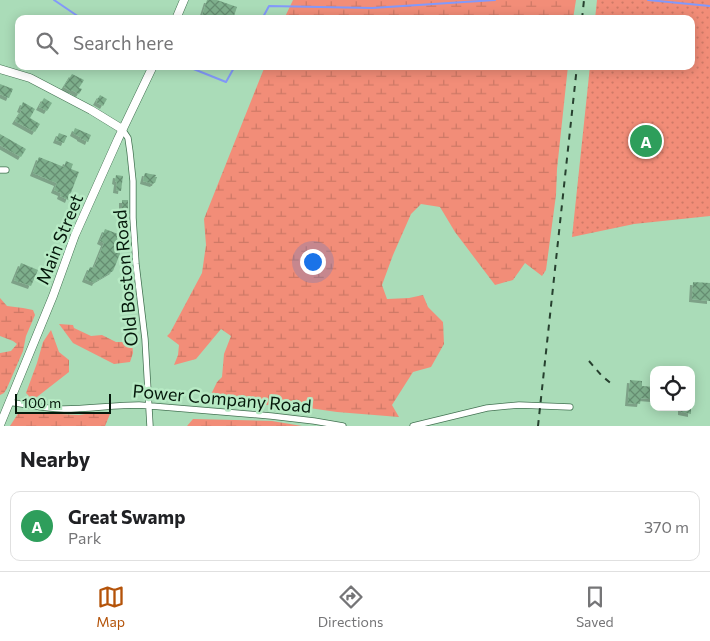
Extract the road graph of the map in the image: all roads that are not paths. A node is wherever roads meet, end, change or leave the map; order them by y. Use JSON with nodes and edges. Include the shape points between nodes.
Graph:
{"nodes":[{"id":1,"x":184,"y":0,"type":"edge"},
{"id":2,"x":178,"y":15,"type":"edge"},
{"id":3,"x":0,"y":69,"type":"edge"},
{"id":4,"x":151,"y":70,"type":"edge"},
{"id":5,"x":122,"y":129,"type":"junction"},
{"id":6,"x":9,"y":402,"type":"junction"},
{"id":7,"x":149,"y":406,"type":"junction"},
{"id":8,"x":570,"y":407,"type":"dead end"},
{"id":9,"x":0,"y":425,"type":"edge"},
{"id":10,"x":150,"y":426,"type":"edge"},
{"id":11,"x":343,"y":426,"type":"edge"},
{"id":12,"x":413,"y":426,"type":"edge"}],
"edges":[{"from":1,"to":2,"type":"main road"},
{"from":3,"to":5,"type":"main road","via":[[30,78]]},
{"from":4,"to":5,"type":"main road","name":"Main Street"},
{"from":5,"to":6,"type":"main road","name":"Main Street"},
{"from":5,"to":7,"type":"street","name":"Old Boston Road","via":[[128,138],[133,182],[136,264]]},
{"from":6,"to":7,"type":"street","name":"Power Company Road","via":[[63,409]]},
{"from":6,"to":9,"type":"main road","name":"Main Street"},
{"from":7,"to":10,"type":"street","name":"Old Boston Road"},
{"from":7,"to":11,"type":"street","name":"Power Company Road","via":[[271,416]]},
{"from":8,"to":12,"type":"street","via":[[519,405],[488,408]]}]}
